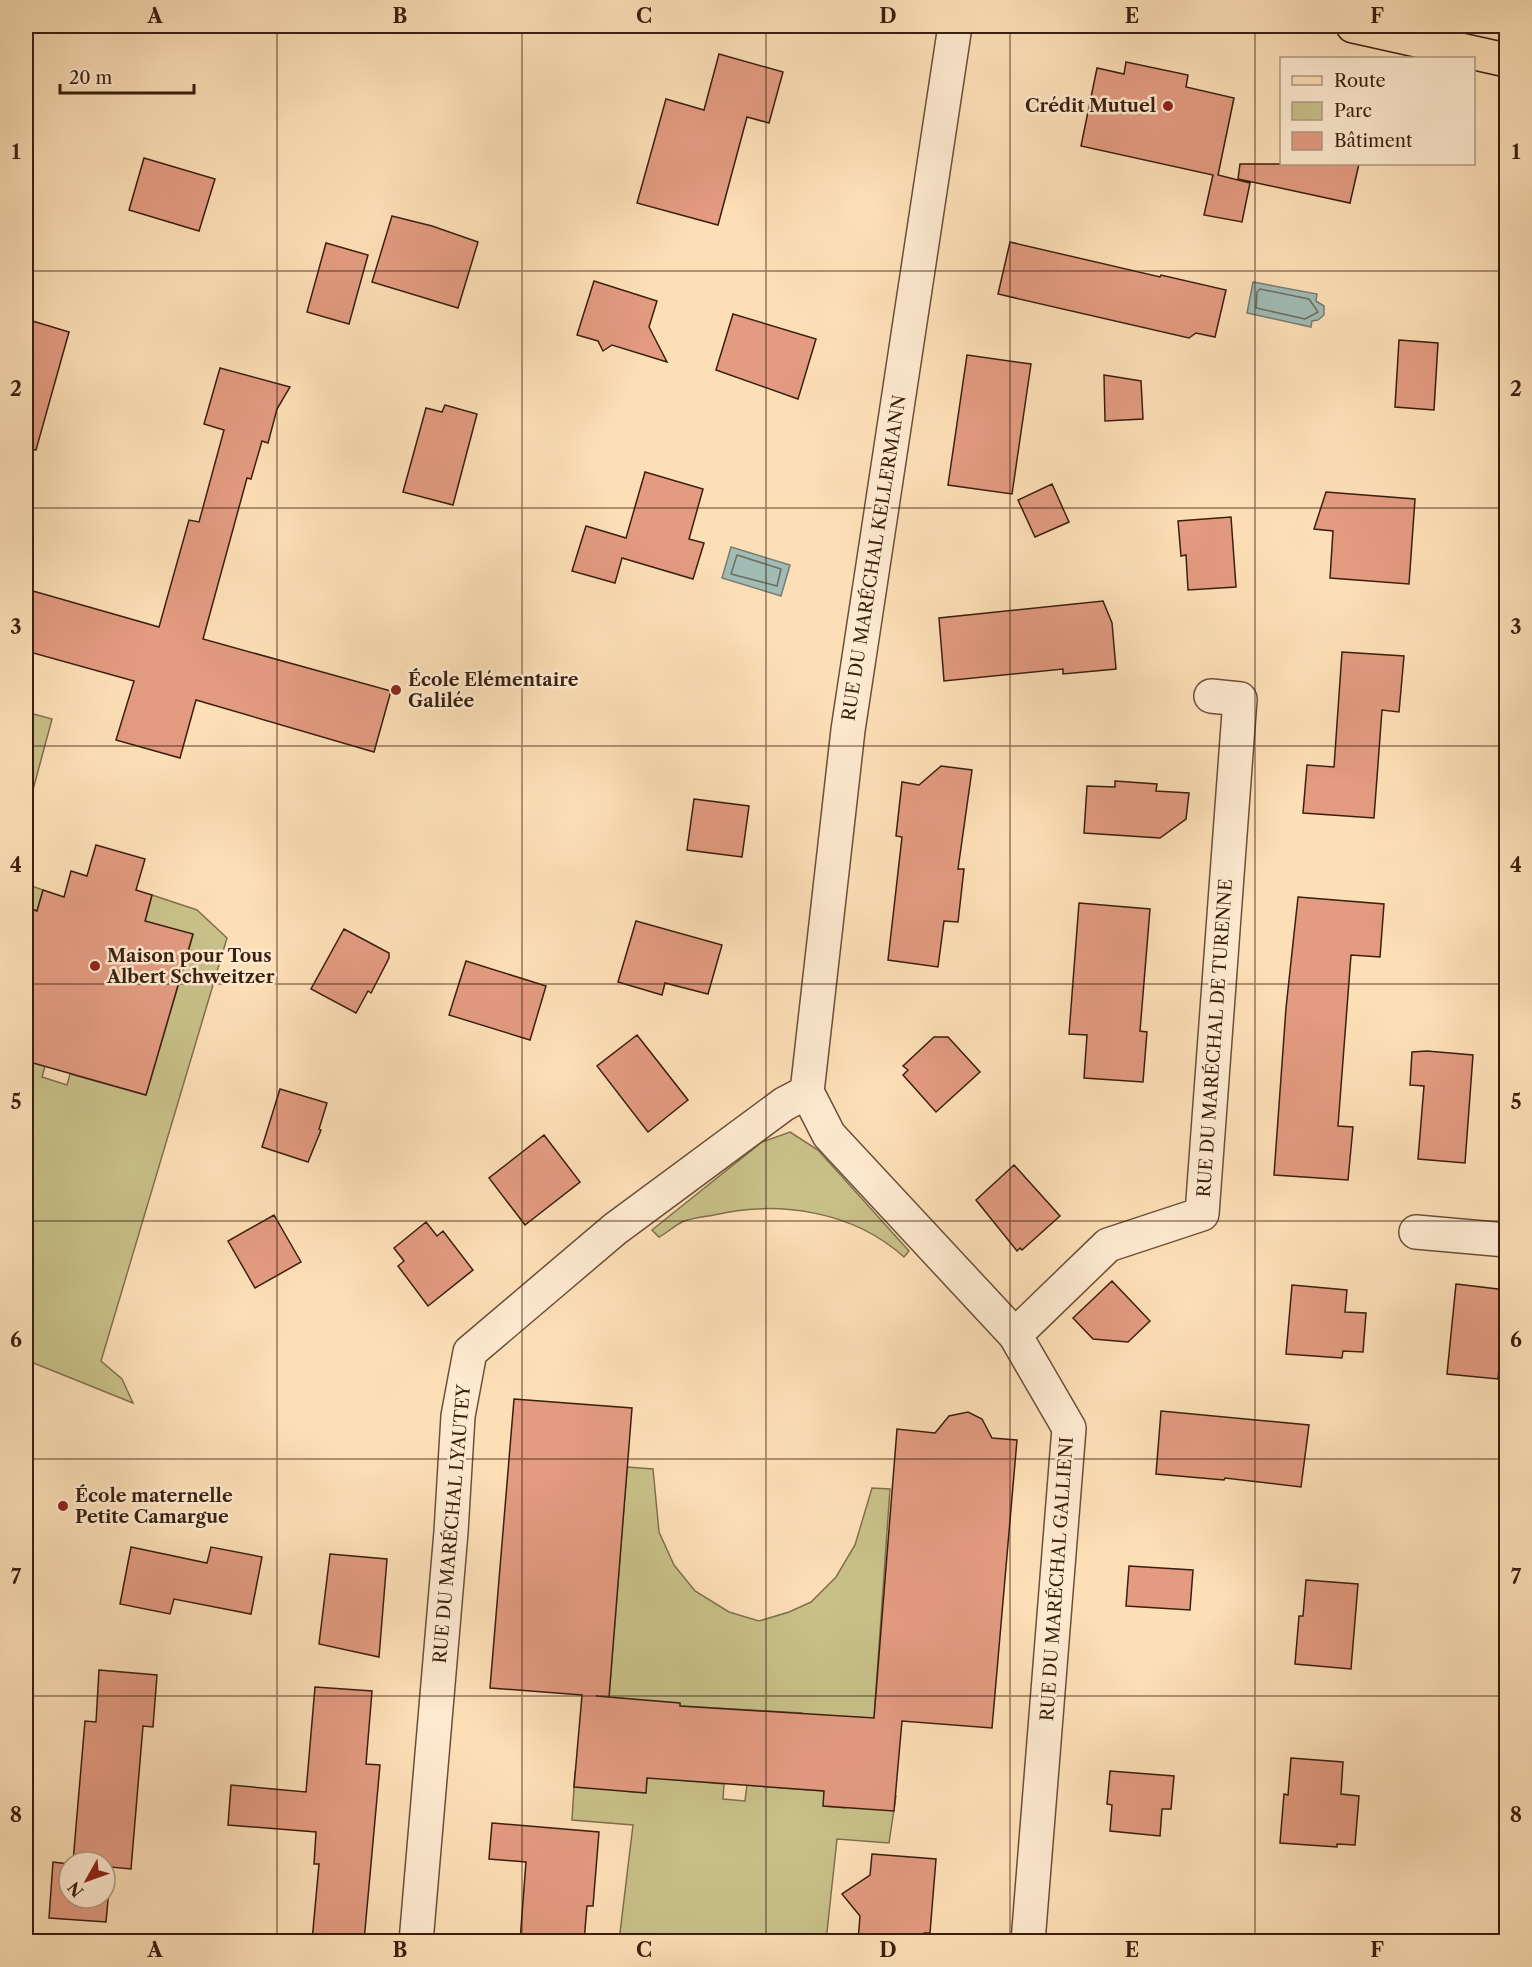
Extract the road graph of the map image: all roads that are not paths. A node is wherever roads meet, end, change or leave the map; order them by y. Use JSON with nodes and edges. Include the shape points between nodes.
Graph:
{"nodes":[{"id":1,"x":955,"y":26,"type":"edge"},
{"id":2,"x":1353,"y":26,"type":"edge"},
{"id":3,"x":1506,"y":60,"type":"edge"},
{"id":4,"x":1211,"y":696,"type":"dead end"},
{"id":5,"x":807,"y":1092,"type":"junction"},
{"id":6,"x":1416,"y":1232,"type":"dead end"},
{"id":7,"x":1506,"y":1240,"type":"edge"},
{"id":8,"x":1015,"y":1335,"type":"junction"},
{"id":9,"x":417,"y":1941,"type":"edge"},
{"id":10,"x":1028,"y":1941,"type":"edge"}],
"edges":[{"from":1,"to":5,"type":"street","name":"RUE DU MARÉCHAL KELLERMANN","via":[[852,697]]},
{"from":2,"to":3,"type":"main road"},
{"from":4,"to":8,"type":"street","name":"RUE DU MARÉCHAL DE TURENNE","via":[[1240,699],[1202,1214],[1108,1245]]},
{"from":5,"to":8,"type":"street","name":"RUE DU MARÉCHAL GALLIENI","via":[[829,1135]]},
{"from":5,"to":9,"type":"street","name":"RUE DU MARÉCHAL LYAUTEY","via":[[784,1104],[615,1229],[470,1352],[458,1416],[452,1532]]},
{"from":6,"to":7,"type":"street"},
{"from":8,"to":10,"type":"street","name":"RUE DU MARÉCHAL GALLIENI","via":[[1069,1428]]}]}
